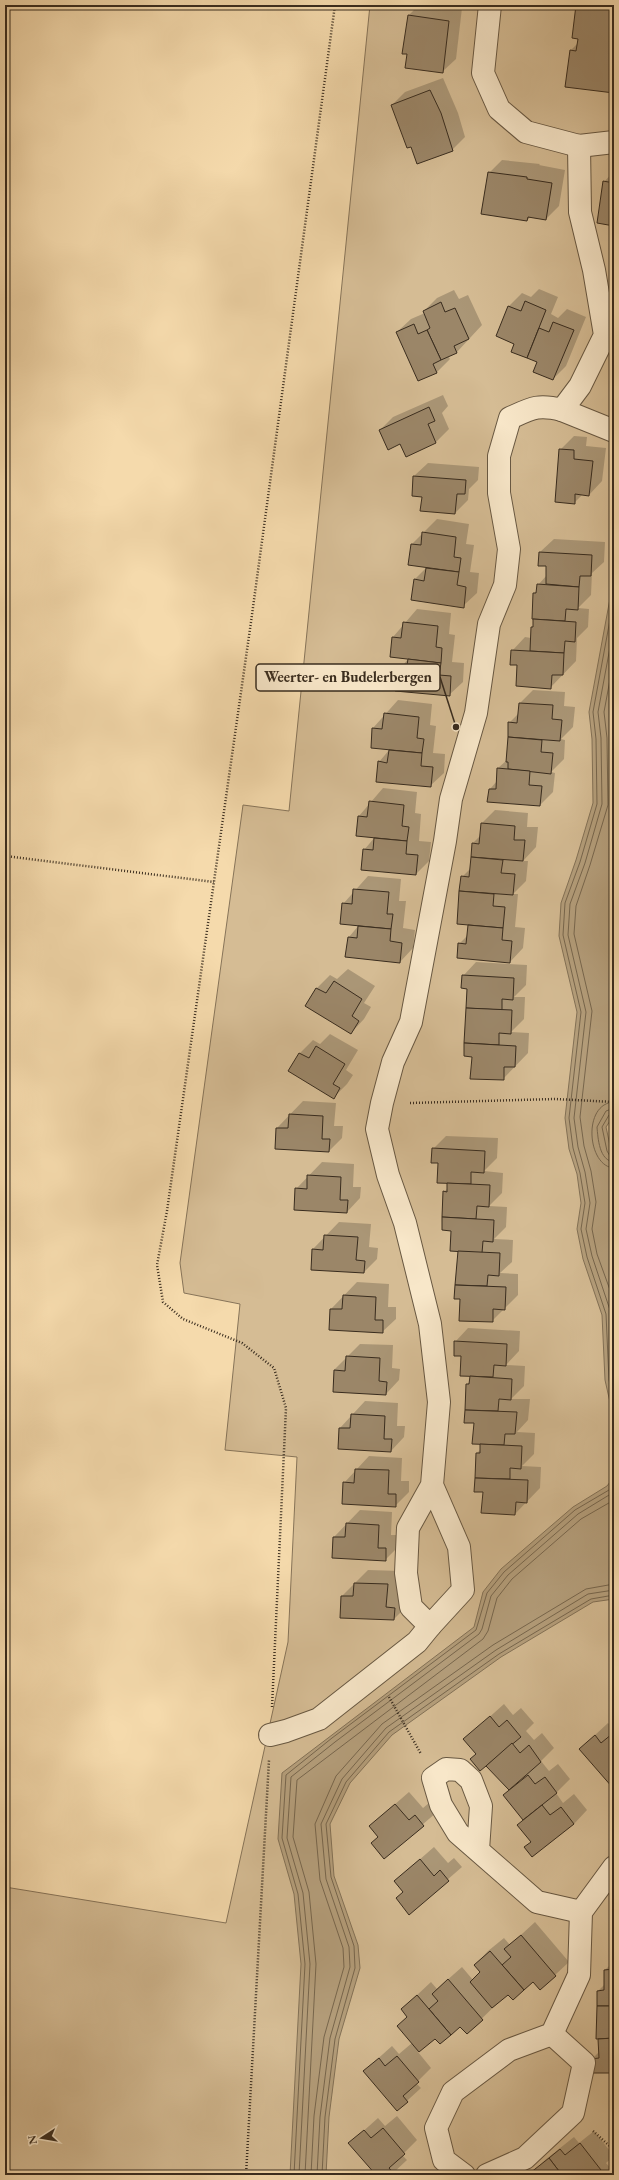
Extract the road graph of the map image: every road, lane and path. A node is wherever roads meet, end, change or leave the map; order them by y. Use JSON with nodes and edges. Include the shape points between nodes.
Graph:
{"nodes":[{"id":1,"x":335,"y":5,"type":"edge"},
{"id":2,"x":490,"y":5,"type":"edge"},
{"id":3,"x":614,"y":142,"type":"edge"},
{"id":4,"x":579,"y":146,"type":"junction"},
{"id":5,"x":562,"y":410,"type":"junction"},
{"id":6,"x":614,"y":431,"type":"edge"},
{"id":7,"x":5,"y":856,"type":"edge"},
{"id":8,"x":214,"y":882,"type":"junction"},
{"id":9,"x":614,"y":1102,"type":"edge"},
{"id":10,"x":382,"y":1103,"type":"junction"},
{"id":11,"x":432,"y":1485,"type":"junction"},
{"id":12,"x":430,"y":1626,"type":"junction"},
{"id":13,"x":377,"y":1675,"type":"junction"},
{"id":14,"x":270,"y":1735,"type":"junction"},
{"id":15,"x":433,"y":1778,"type":"junction"},
{"id":16,"x":478,"y":1850,"type":"junction"},
{"id":17,"x":614,"y":1867,"type":"edge"},
{"id":18,"x":581,"y":1912,"type":"junction"},
{"id":19,"x":552,"y":2034,"type":"junction"},
{"id":20,"x":246,"y":2175,"type":"edge"},
{"id":21,"x":464,"y":2175,"type":"edge"},
{"id":22,"x":487,"y":2175,"type":"edge"}],
"edges":[{"from":1,"to":8,"type":"path"},
{"from":2,"to":4,"type":"lane","via":[[483,73],[499,109],[526,132]]},
{"from":3,"to":4,"type":"lane"},
{"from":4,"to":5,"type":"lane","via":[[580,212],[594,270],[605,335],[580,386]]},
{"from":5,"to":6,"type":"lane"},
{"from":5,"to":10,"type":"lane","via":[[544,405],[510,418],[499,456],[500,493],[509,549],[505,585],[489,624],[476,713],[451,799],[411,1022],[393,1062]]},
{"from":7,"to":8,"type":"path"},
{"from":8,"to":14,"type":"path","via":[[157,1265],[163,1302],[183,1319],[242,1344],[274,1368],[286,1408]]},
{"from":9,"to":10,"type":"path","via":[[555,1099]]},
{"from":10,"to":11,"type":"lane","via":[[377,1129],[388,1175],[405,1223],[430,1324],[439,1402]]},
{"from":11,"to":12,"type":"lane","via":[[408,1528],[406,1573],[411,1607]]},
{"from":11,"to":12,"type":"lane","via":[[459,1547],[463,1590]]},
{"from":12,"to":13,"type":"lane","via":[[417,1642]]},
{"from":13,"to":14,"type":"lane","via":[[319,1719]]},
{"from":13,"to":15,"type":"path"},
{"from":14,"to":20,"type":"path"},
{"from":15,"to":16,"type":"lane","via":[[441,1805],[458,1833]]},
{"from":15,"to":16,"type":"lane","via":[[446,1769],[460,1770],[471,1780],[481,1806]]},
{"from":16,"to":18,"type":"lane","via":[[537,1902]]},
{"from":17,"to":18,"type":"lane"},
{"from":18,"to":19,"type":"lane","via":[[579,1975]]},
{"from":19,"to":21,"type":"lane","via":[[509,2050],[453,2092],[436,2128],[444,2160]]},
{"from":19,"to":22,"type":"lane","via":[[584,2062],[573,2113],[526,2158]]}]}
